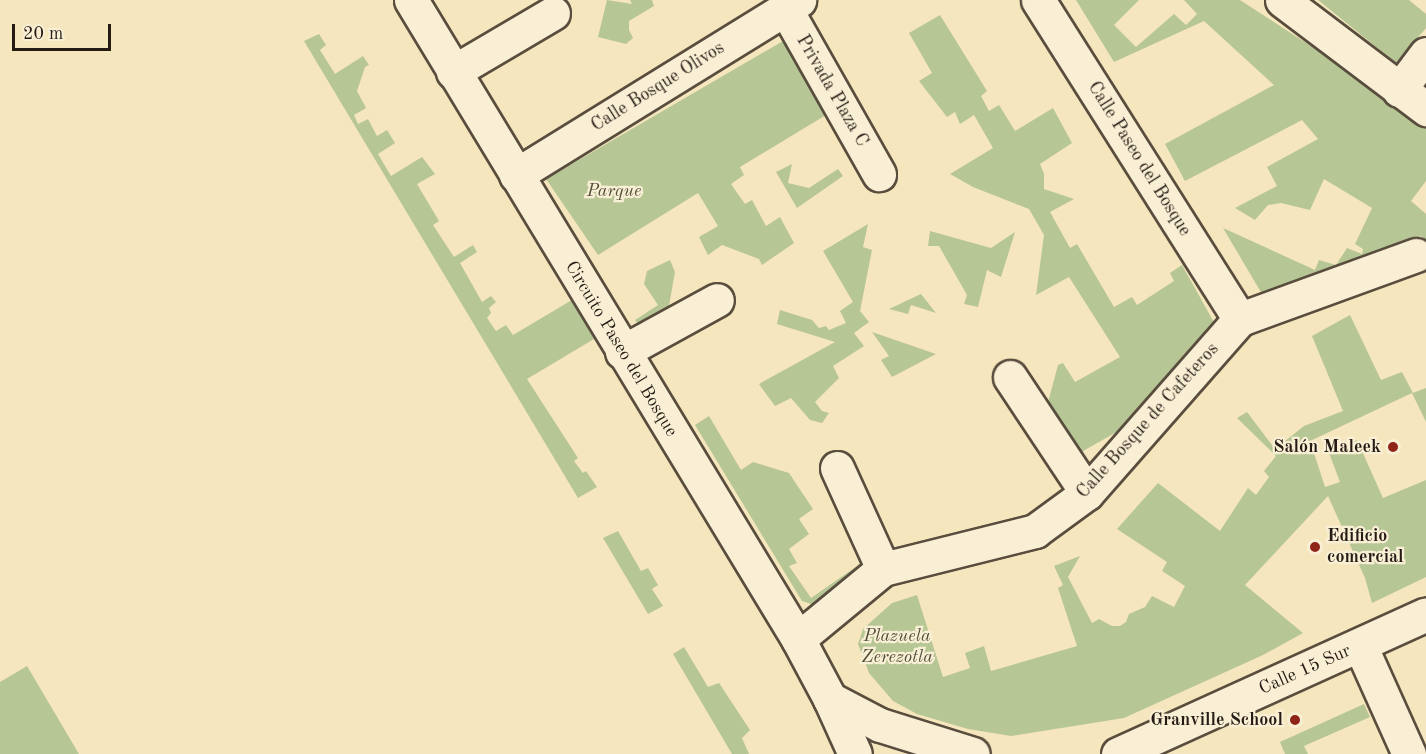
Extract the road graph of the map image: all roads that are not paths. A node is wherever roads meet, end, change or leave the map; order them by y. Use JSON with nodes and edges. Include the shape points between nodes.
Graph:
{"nodes":[{"id":1,"x":411,"y":0,"type":"edge"},
{"id":2,"x":1038,"y":0,"type":"edge"},
{"id":3,"x":1282,"y":0,"type":"edge"},
{"id":4,"x":792,"y":4,"type":"edge"},
{"id":5,"x":553,"y":13,"type":"dead end"},
{"id":6,"x":1426,"y":54,"type":"edge"},
{"id":7,"x":453,"y":72,"type":"junction"},
{"id":8,"x":1399,"y":90,"type":"junction"},
{"id":9,"x":1426,"y":109,"type":"edge"},
{"id":10,"x":879,"y":174,"type":"dead end"},
{"id":11,"x":516,"y":175,"type":"junction"},
{"id":12,"x":1416,"y":255,"type":"dead end"},
{"id":13,"x":717,"y":300,"type":"dead end"},
{"id":14,"x":1240,"y":319,"type":"junction"},
{"id":15,"x":622,"y":352,"type":"junction"},
{"id":16,"x":1010,"y":377,"type":"dead end"},
{"id":17,"x":837,"y":468,"type":"dead end"},
{"id":18,"x":1087,"y":492,"type":"junction"},
{"id":19,"x":883,"y":569,"type":"junction"},
{"id":20,"x":1426,"y":614,"type":"edge"},
{"id":21,"x":798,"y":639,"type":"junction"},
{"id":22,"x":1360,"y":645,"type":"junction"},
{"id":23,"x":830,"y":699,"type":"junction"},
{"id":24,"x":855,"y":754,"type":"edge"},
{"id":25,"x":973,"y":754,"type":"edge"},
{"id":26,"x":1118,"y":754,"type":"edge"},
{"id":27,"x":1408,"y":754,"type":"edge"}],
"edges":[{"from":1,"to":7,"type":"street","name":"Circuito Paseo del Bosque"},
{"from":2,"to":14,"type":"street","name":"Calle Paseo del Bosque"},
{"from":3,"to":8,"type":"street"},
{"from":4,"to":10,"type":"street","name":"Privada Plaza C"},
{"from":4,"to":11,"type":"street","name":"Calle Bosque Olivos"},
{"from":5,"to":7,"type":"street"},
{"from":6,"to":8,"type":"street"},
{"from":7,"to":11,"type":"street","name":"Circuito Paseo del Bosque"},
{"from":8,"to":9,"type":"street"},
{"from":11,"to":15,"type":"street","name":"Circuito Paseo del Bosque"},
{"from":12,"to":14,"type":"street"},
{"from":13,"to":15,"type":"street"},
{"from":14,"to":18,"type":"street","name":"Calle Bosque de Cafeteros"},
{"from":15,"to":21,"type":"street","name":"Circuito Paseo del Bosque"},
{"from":16,"to":18,"type":"street"},
{"from":17,"to":19,"type":"street"},
{"from":18,"to":19,"type":"street","name":"Calle Bosque de Cafeteros","via":[[1035,531]]},
{"from":19,"to":21,"type":"street","name":"Calle Bosque de Cafeteros"},
{"from":20,"to":22,"type":"street","name":"Calle 15 Sur"},
{"from":21,"to":23,"type":"street","name":"Circuito Paseo del Bosque"},
{"from":22,"to":26,"type":"street","name":"Calle 15 Sur"},
{"from":22,"to":27,"type":"street"},
{"from":23,"to":24,"type":"street","name":"Circuito Paseo del Bosque"},
{"from":23,"to":25,"type":"street","via":[[880,725]]}]}
